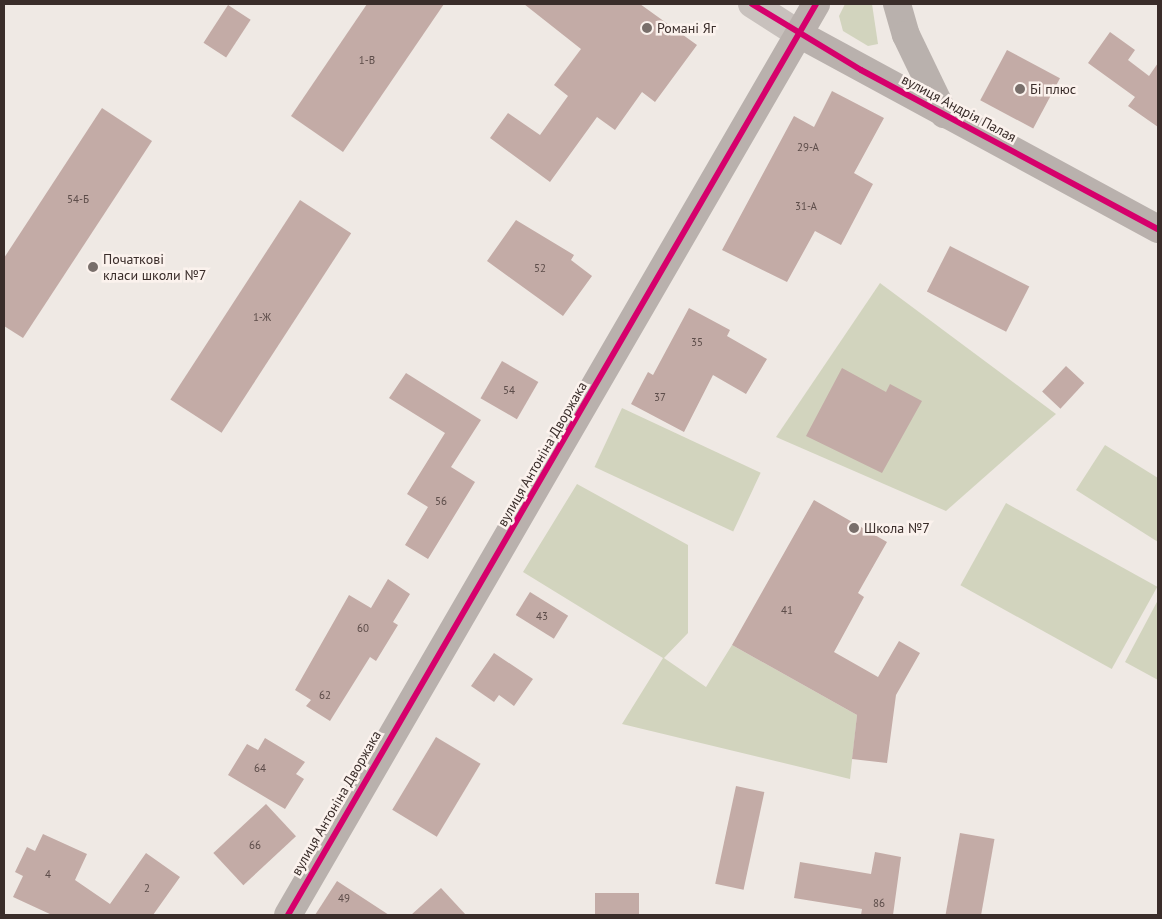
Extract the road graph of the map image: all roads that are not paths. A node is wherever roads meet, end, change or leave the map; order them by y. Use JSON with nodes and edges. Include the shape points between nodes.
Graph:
{"nodes":[{"id":1,"x":752,"y":4,"type":"edge"},
{"id":2,"x":816,"y":4,"type":"edge"},
{"id":3,"x":897,"y":4,"type":"edge"},
{"id":4,"x":799,"y":34,"type":"junction"},
{"id":5,"x":944,"y":114,"type":"junction"},
{"id":6,"x":1158,"y":229,"type":"edge"},
{"id":7,"x":288,"y":915,"type":"edge"}],
"edges":[{"from":1,"to":4,"type":"street","name":"вулиця Андрія Палая"},
{"from":2,"to":4,"type":"street","name":"вулиця Антоніна Дворжака"},
{"from":3,"to":5,"type":"street","via":[[906,35]]},
{"from":4,"to":5,"type":"street","name":"вулиця Андрія Палая"},
{"from":4,"to":7,"type":"street","name":"вулиця Антоніна Дворжака"},
{"from":5,"to":6,"type":"street","name":"вулиця Андрія Палая"}]}
